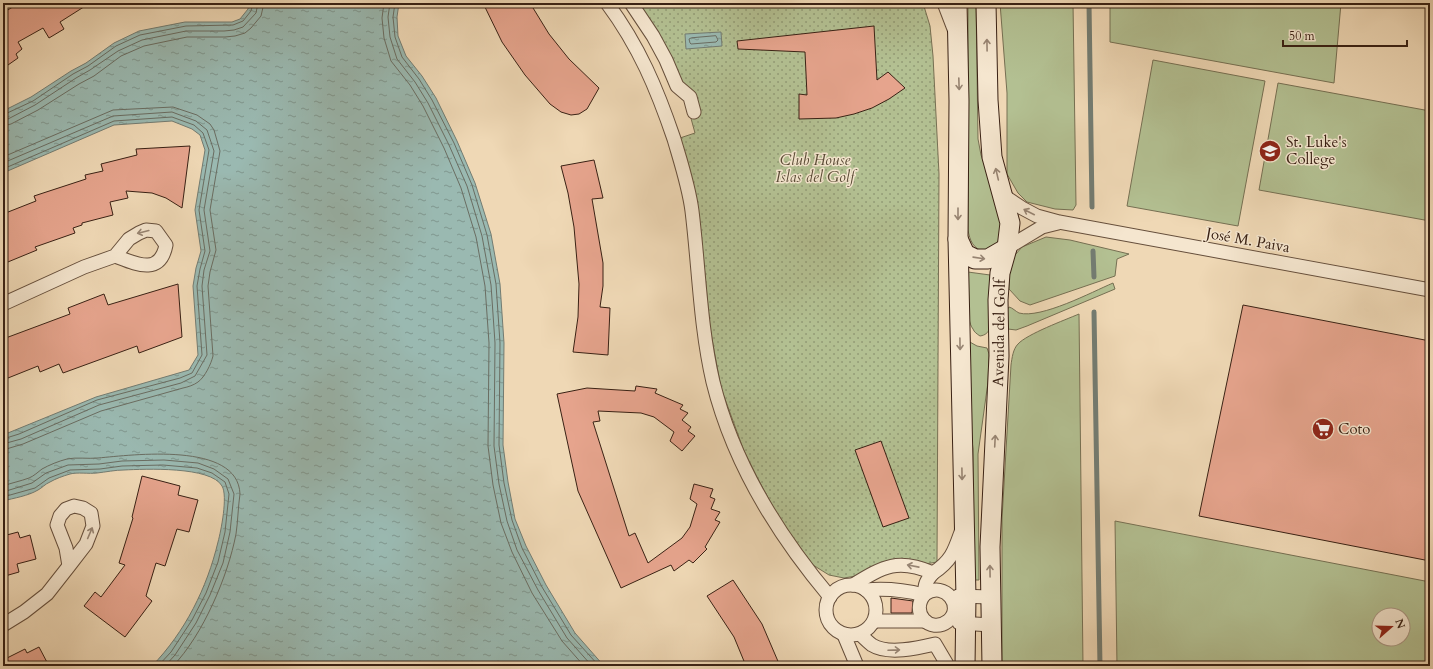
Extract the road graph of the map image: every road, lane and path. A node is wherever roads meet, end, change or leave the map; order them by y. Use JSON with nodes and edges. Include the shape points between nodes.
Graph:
{"nodes":[{"id":1,"x":607,"y":3,"type":"edge"},
{"id":2,"x":632,"y":3,"type":"edge"},
{"id":3,"x":944,"y":3,"type":"edge"},
{"id":4,"x":958,"y":3,"type":"edge"},
{"id":5,"x":986,"y":3,"type":"edge"},
{"id":6,"x":957,"y":36,"type":"junction"},
{"id":7,"x":694,"y":112,"type":"dead end"},
{"id":8,"x":1001,"y":194,"type":"junction"},
{"id":9,"x":1059,"y":222,"type":"junction"},
{"id":10,"x":958,"y":238,"type":"junction"},
{"id":11,"x":1007,"y":248,"type":"junction"},
{"id":12,"x":115,"y":256,"type":"dead end"},
{"id":13,"x":1430,"y":290,"type":"edge"},
{"id":14,"x":3,"y":304,"type":"edge"},
{"id":15,"x":963,"y":524,"type":"junction"},
{"id":16,"x":69,"y":566,"type":"dead end"},
{"id":17,"x":933,"y":573,"type":"junction"},
{"id":18,"x":853,"y":585,"type":"junction"},
{"id":19,"x":866,"y":590,"type":"junction"},
{"id":20,"x":924,"y":594,"type":"junction"},
{"id":21,"x":957,"y":596,"type":"junction"},
{"id":22,"x":830,"y":597,"type":"junction"},
{"id":23,"x":990,"y":597,"type":"junction"},
{"id":24,"x":874,"y":621,"type":"junction"},
{"id":25,"x":926,"y":622,"type":"junction"},
{"id":26,"x":947,"y":622,"type":"junction"},
{"id":27,"x":966,"y":624,"type":"junction"},
{"id":28,"x":3,"y":625,"type":"edge"},
{"id":29,"x":991,"y":625,"type":"junction"},
{"id":30,"x":860,"y":634,"type":"junction"},
{"id":31,"x":844,"y":635,"type":"junction"},
{"id":32,"x":935,"y":644,"type":"junction"},
{"id":33,"x":857,"y":666,"type":"edge"},
{"id":34,"x":948,"y":666,"type":"edge"},
{"id":35,"x":965,"y":666,"type":"edge"},
{"id":36,"x":992,"y":666,"type":"edge"}],
"edges":[{"from":1,"to":22,"type":"street","via":[[632,38],[652,81],[683,169],[692,210],[704,332],[713,382],[728,431],[740,461],[765,508]]},
{"from":2,"to":7,"type":"street","via":[[653,36],[677,86],[690,97]]},
{"from":3,"to":6,"type":"street"},
{"from":4,"to":6,"type":"street"},
{"from":8,"to":5,"type":"street","name":"Avenida del Golf","one_way":true,"via":[[992,157]]},
{"from":6,"to":10,"type":"street","one_way":true},
{"from":9,"to":8,"type":"street","name":"José M. Paiva","one_way":true,"via":[[1037,216]]},
{"from":8,"to":11,"type":"street","name":"Avenida del Golf","via":[[1010,222]]},
{"from":9,"to":11,"type":"street","name":"José M. Paiva","via":[[1042,227]]},
{"from":9,"to":13,"type":"street","name":"José M. Paiva"},
{"from":10,"to":11,"type":"street","one_way":true,"via":[[965,254],[975,259],[988,259]]},
{"from":10,"to":15,"type":"street","one_way":true},
{"from":23,"to":11,"type":"street","name":"Avenida del Golf","one_way":true,"via":[[990,547],[1000,356],[998,300],[1000,273]]},
{"from":12,"to":14,"type":"street","via":[[84,267]]},
{"from":15,"to":17,"type":"street","via":[[954,552],[948,561]]},
{"from":15,"to":21,"type":"street"},
{"from":16,"to":28,"type":"street","via":[[47,594]]},
{"from":17,"to":18,"type":"street","one_way":true,"via":[[905,565],[887,567]]},
{"from":17,"to":20,"type":"street","via":[[926,581]]},
{"from":18,"to":19,"type":"street"},
{"from":18,"to":22,"type":"street","via":[[840,588]]},
{"from":19,"to":20,"type":"street","via":[[882,588]]},
{"from":19,"to":24,"type":"street","via":[[874,601]]},
{"from":20,"to":21,"type":"street","via":[[934,590]]},
{"from":20,"to":25,"type":"street","via":[[919,611]]},
{"from":21,"to":23,"type":"street"},
{"from":21,"to":26,"type":"street","via":[[953,614]]},
{"from":21,"to":27,"type":"street"},
{"from":22,"to":31,"type":"street","via":[[826,604],[828,620],[837,632]]},
{"from":23,"to":29,"type":"street","name":"Avenida del Golf"},
{"from":24,"to":25,"type":"street"},
{"from":24,"to":30,"type":"street"},
{"from":25,"to":26,"type":"street","via":[[939,625]]},
{"from":25,"to":32,"type":"street"},
{"from":26,"to":27,"type":"street"},
{"from":27,"to":29,"type":"street"},
{"from":27,"to":35,"type":"street"},
{"from":29,"to":36,"type":"street","name":"Avenida del Golf"},
{"from":30,"to":31,"type":"street"},
{"from":30,"to":32,"type":"street","one_way":true,"via":[[872,645],[885,650]]},
{"from":31,"to":33,"type":"street"},
{"from":32,"to":34,"type":"street"}]}
